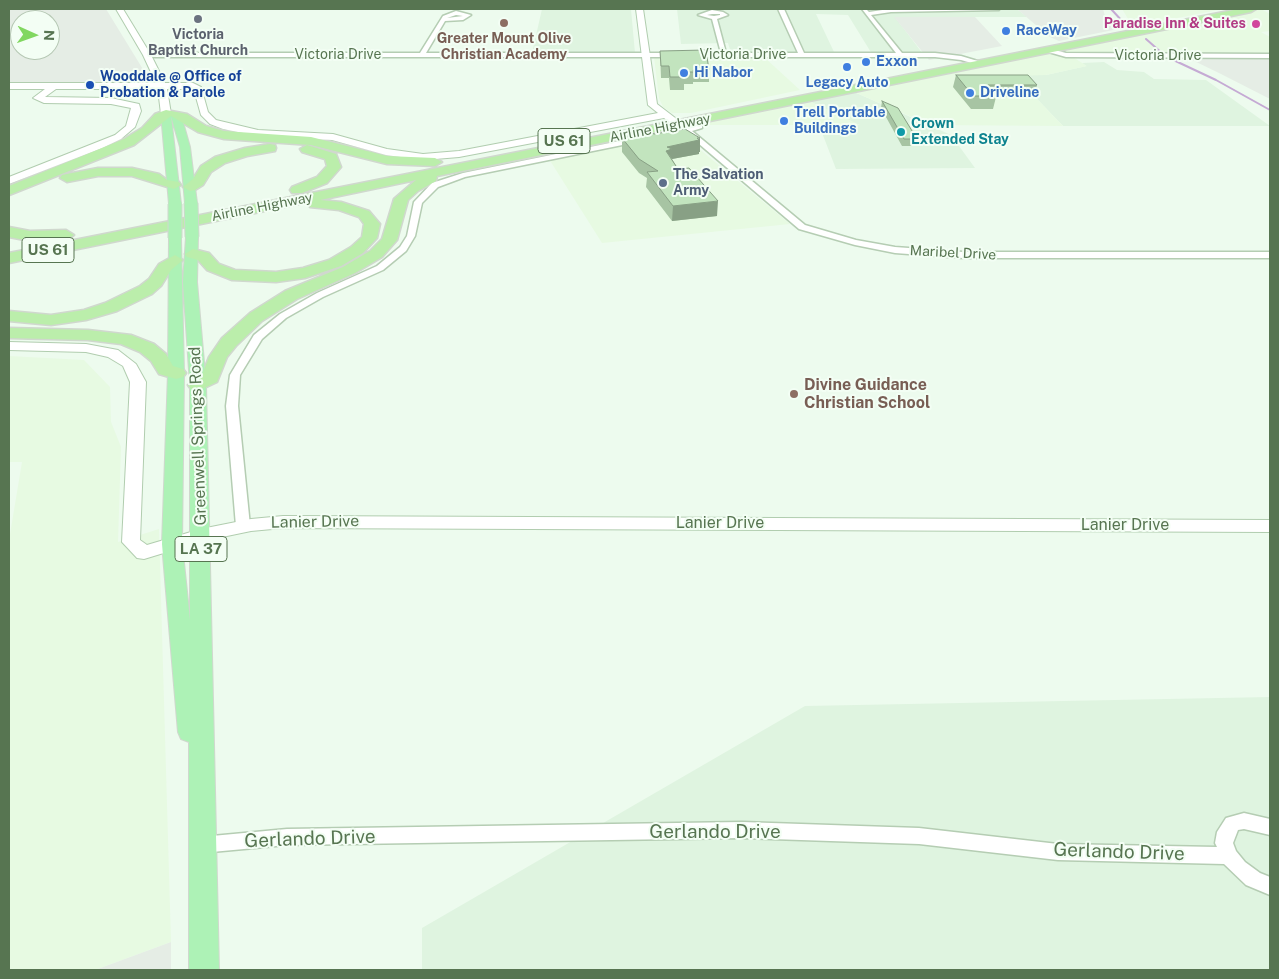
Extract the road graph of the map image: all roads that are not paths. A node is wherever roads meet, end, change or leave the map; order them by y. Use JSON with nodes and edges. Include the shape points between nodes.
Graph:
{"nodes":[{"id":1,"x":119,"y":9,"type":"edge"},
{"id":2,"x":640,"y":9,"type":"edge"},
{"id":3,"x":781,"y":9,"type":"edge"},
{"id":4,"x":1235,"y":9,"type":"edge"},
{"id":5,"x":1251,"y":9,"type":"edge"},
{"id":6,"x":996,"y":10,"type":"dead end"},
{"id":7,"x":865,"y":11,"type":"edge"},
{"id":8,"x":714,"y":18,"type":"dead end"},
{"id":9,"x":443,"y":20,"type":"dead end"},
{"id":10,"x":1044,"y":48,"type":"junction"},
{"id":11,"x":147,"y":55,"type":"junction"},
{"id":12,"x":422,"y":55,"type":"junction"},
{"id":13,"x":646,"y":55,"type":"junction"},
{"id":14,"x":724,"y":55,"type":"junction"},
{"id":15,"x":802,"y":56,"type":"junction"},
{"id":16,"x":900,"y":56,"type":"junction"},
{"id":17,"x":1270,"y":56,"type":"edge"},
{"id":18,"x":975,"y":62,"type":"junction"},
{"id":19,"x":9,"y":86,"type":"edge"},
{"id":20,"x":161,"y":86,"type":"junction"},
{"id":21,"x":50,"y":89,"type":"junction"},
{"id":22,"x":9,"y":91,"type":"edge"},
{"id":23,"x":171,"y":115,"type":"junction"},
{"id":24,"x":674,"y":122,"type":"junction"},
{"id":25,"x":700,"y":127,"type":"dead end"},
{"id":26,"x":456,"y":165,"type":"junction"},
{"id":27,"x":9,"y":181,"type":"edge"},
{"id":28,"x":174,"y":184,"type":"junction"},
{"id":29,"x":190,"y":187,"type":"junction"},
{"id":30,"x":9,"y":191,"type":"edge"},
{"id":31,"x":274,"y":202,"type":"junction"},
{"id":32,"x":9,"y":203,"type":"edge"},
{"id":33,"x":190,"y":203,"type":"joint"},
{"id":34,"x":174,"y":204,"type":"joint"},
{"id":35,"x":9,"y":232,"type":"edge"},
{"id":36,"x":175,"y":238,"type":"joint"},
{"id":37,"x":86,"y":239,"type":"junction"},
{"id":38,"x":187,"y":250,"type":"junction"},
{"id":39,"x":9,"y":251,"type":"edge"},
{"id":40,"x":1270,"y":255,"type":"edge"},
{"id":41,"x":9,"y":258,"type":"edge"},
{"id":42,"x":9,"y":273,"type":"edge"},
{"id":43,"x":9,"y":316,"type":"edge"},
{"id":44,"x":9,"y":333,"type":"edge"},
{"id":45,"x":9,"y":346,"type":"edge"},
{"id":46,"x":176,"y":373,"type":"junction"},
{"id":47,"x":198,"y":385,"type":"junction"},
{"id":48,"x":243,"y":526,"type":"junction"},
{"id":49,"x":1270,"y":526,"type":"edge"},
{"id":50,"x":201,"y":535,"type":"junction"},
{"id":51,"x":172,"y":544,"type":"junction"},
{"id":52,"x":1270,"y":827,"type":"edge"},
{"id":53,"x":201,"y":845,"type":"junction"},
{"id":54,"x":1229,"y":856,"type":"junction"},
{"id":55,"x":1270,"y":886,"type":"edge"},
{"id":56,"x":204,"y":970,"type":"edge"}],
"edges":[{"from":1,"to":11,"type":"street","name":"Greenwell Springs Road"},
{"from":2,"to":13,"type":"street"},
{"from":3,"to":15,"type":"street"},
{"from":4,"to":5,"type":"highway","name":"Airline Highway","number":"US 61"},
{"from":4,"to":10,"type":"highway","name":"Airline Highway","number":"US 61"},
{"from":6,"to":7,"type":"street"},
{"from":7,"to":16,"type":"street"},
{"from":8,"to":14,"type":"street"},
{"from":9,"to":12,"type":"street"},
{"from":10,"to":17,"type":"street","name":"Victoria Drive","via":[[1066,55],[1090,56]]},
{"from":10,"to":18,"type":"highway","name":"Airline Highway","number":"US 61"},
{"from":11,"to":12,"type":"street","name":"Victoria Drive"},
{"from":11,"to":20,"type":"street","name":"Greenwell Springs Road"},
{"from":12,"to":13,"type":"street","name":"Victoria Drive"},
{"from":13,"to":14,"type":"street","name":"Victoria Drive"},
{"from":13,"to":24,"type":"street","via":[[653,106]]},
{"from":14,"to":15,"type":"street","name":"Victoria Drive"},
{"from":15,"to":16,"type":"street","name":"Victoria Drive"},
{"from":16,"to":18,"type":"street","name":"Victoria Drive","via":[[949,56]]},
{"from":18,"to":24,"type":"highway","name":"Airline Highway","number":"US 61"},
{"from":19,"to":21,"type":"street"},
{"from":20,"to":21,"type":"street"},
{"from":20,"to":21,"type":"street"},
{"from":20,"to":23,"type":"street","name":"Greenwell Springs Road","number":"LA 37"},
{"from":20,"to":24,"type":"street","via":[[198,94],[204,113],[213,122],[226,127],[258,133],[333,137],[386,152],[422,157]]},
{"from":21,"to":22,"type":"street"},
{"from":21,"to":27,"type":"street","via":[[38,98],[118,102],[136,106],[136,111],[130,127],[118,137]]},
{"from":23,"to":26,"type":"highway","via":[[183,116],[202,129],[230,136],[318,142],[394,162]]},
{"from":23,"to":28,"type":"main road","name":"Greenwell Springs Road","number":"LA 37"},
{"from":23,"to":29,"type":"main road","name":"Greenwell Springs Road","number":"LA 37","via":[[185,147]]},
{"from":23,"to":30,"type":"highway","via":[[129,142]]},
{"from":24,"to":25,"type":"street"},
{"from":24,"to":26,"type":"highway","name":"Airline Highway","number":"US 61"},
{"from":24,"to":40,"type":"street","name":"Maribel Drive","via":[[802,227],[861,244],[921,253],[964,255]]},
{"from":24,"to":48,"type":"street","name":"Airline Highway","via":[[463,175],[435,185],[418,202],[411,236],[404,249],[380,268],[283,316],[258,337],[235,375],[232,406]]},
{"from":26,"to":31,"type":"highway","name":"Airline Highway","number":"US 61"},
{"from":26,"to":47,"type":"highway","via":[[418,184],[403,196],[389,240],[376,254],[356,267],[283,300],[244,326],[223,350],[210,378]]},
{"from":28,"to":32,"type":"highway","via":[[140,173],[98,172],[46,184]]},
{"from":28,"to":34,"type":"main road","name":"Greenwell Springs Road","number":"LA 37"},
{"from":29,"to":31,"type":"highway","via":[[214,163],[251,150],[307,148],[321,152],[333,161],[332,170],[322,180]]},
{"from":29,"to":33,"type":"main road","name":"Greenwell Springs Road","number":"LA 37"},
{"from":31,"to":37,"type":"highway","name":"Airline Highway","number":"US 61"},
{"from":31,"to":38,"type":"highway","via":[[278,207],[323,204],[347,207],[368,217],[372,231],[362,247],[344,259],[286,276],[256,278],[232,275],[213,267],[203,256]]},
{"from":33,"to":38,"type":"main road","name":"Greenwell Springs Road","number":"LA 37","bridge":true},
{"from":34,"to":36,"type":"main road","name":"Greenwell Springs Road","number":"LA 37","bridge":true},
{"from":35,"to":37,"type":"highway","via":[[30,236],[73,234]]},
{"from":36,"to":38,"type":"main road","name":"Greenwell Springs Road","number":"LA 37"},
{"from":37,"to":39,"type":"highway","name":"Airline Highway","number":"US 61"},
{"from":37,"to":41,"type":"highway","name":"Airline Highway","number":"US 61"},
{"from":37,"to":42,"type":"highway","via":[[81,247],[34,260]]},
{"from":38,"to":43,"type":"highway","via":[[165,267],[146,290],[112,307],[51,320]]},
{"from":38,"to":46,"type":"main road","name":"Greenwell Springs Road","number":"LA 37"},
{"from":38,"to":47,"type":"main road","name":"Greenwell Springs Road","number":"LA 37"},
{"from":44,"to":46,"type":"highway","via":[[125,340],[147,348],[159,358],[166,370]]},
{"from":45,"to":51,"type":"street","via":[[86,348],[113,353],[129,364],[138,382],[131,542],[144,553]]},
{"from":46,"to":51,"type":"main road","name":"Greenwell Springs Road","number":"LA 37"},
{"from":47,"to":50,"type":"main road","name":"Greenwell Springs Road","number":"LA 37"},
{"from":48,"to":49,"type":"street","name":"Lanier Drive","via":[[282,522],[404,521]]},
{"from":48,"to":50,"type":"street","name":"Lanier Drive"},
{"from":50,"to":51,"type":"street","name":"Lanier Drive"},
{"from":50,"to":53,"type":"main road","name":"Greenwell Springs Road","number":"LA 37"},
{"from":51,"to":53,"type":"main road","name":"Greenwell Springs Road","number":"LA 37"},
{"from":52,"to":54,"type":"street","via":[[1244,821],[1232,824],[1224,843]]},
{"from":53,"to":54,"type":"street","name":"Gerlando Drive","via":[[287,837],[742,830],[919,836],[1058,852]]},
{"from":53,"to":56,"type":"main road","name":"Greenwell Springs Road","number":"LA 37"},
{"from":54,"to":55,"type":"street","via":[[1253,879]]}]}
